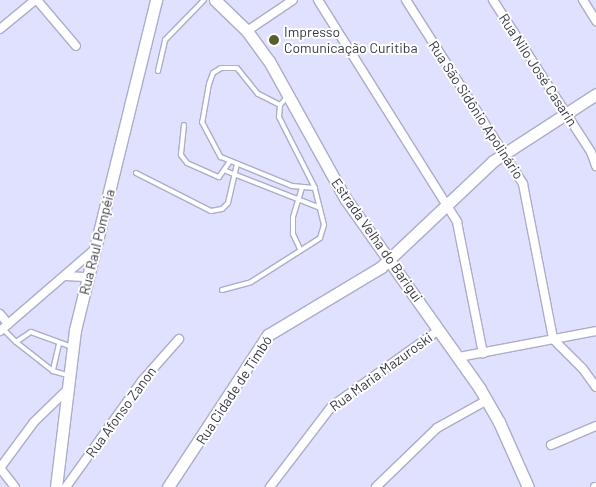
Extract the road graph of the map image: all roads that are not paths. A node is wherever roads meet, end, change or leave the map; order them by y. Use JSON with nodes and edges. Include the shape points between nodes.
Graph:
{"nodes":[{"id":1,"x":36,"y":0,"type":"edge"},
{"id":2,"x":156,"y":0,"type":"edge"},
{"id":3,"x":204,"y":0,"type":"edge"},
{"id":4,"x":215,"y":0,"type":"edge"},
{"id":5,"x":293,"y":0,"type":"edge"},
{"id":6,"x":318,"y":0,"type":"edge"},
{"id":7,"x":406,"y":0,"type":"edge"},
{"id":8,"x":493,"y":0,"type":"edge"},
{"id":9,"x":582,"y":0,"type":"edge"},
{"id":10,"x":596,"y":21,"type":"edge"},
{"id":11,"x":0,"y":28,"type":"edge"},
{"id":12,"x":247,"y":31,"type":"junction"},
{"id":13,"x":76,"y":46,"type":"dead end"},
{"id":14,"x":158,"y":71,"type":"dead end"},
{"id":15,"x":596,"y":94,"type":"edge"},
{"id":16,"x":289,"y":95,"type":"junction"},
{"id":17,"x":280,"y":105,"type":"junction"},
{"id":18,"x":566,"y":113,"type":"junction"},
{"id":19,"x":184,"y":125,"type":"dead end"},
{"id":20,"x":504,"y":153,"type":"junction"},
{"id":21,"x":230,"y":161,"type":"junction"},
{"id":22,"x":237,"y":164,"type":"junction"},
{"id":23,"x":596,"y":166,"type":"edge"},
{"id":24,"x":226,"y":171,"type":"junction"},
{"id":25,"x":136,"y":174,"type":"dead end"},
{"id":26,"x":235,"y":174,"type":"junction"},
{"id":27,"x":302,"y":188,"type":"junction"},
{"id":28,"x":315,"y":188,"type":"junction"},
{"id":29,"x":299,"y":202,"type":"junction"},
{"id":30,"x":448,"y":205,"type":"junction"},
{"id":31,"x":318,"y":207,"type":"junction"},
{"id":32,"x":300,"y":249,"type":"junction"},
{"id":33,"x":94,"y":250,"type":"junction"},
{"id":34,"x":390,"y":261,"type":"junction"},
{"id":35,"x":66,"y":276,"type":"junction"},
{"id":36,"x":88,"y":277,"type":"junction"},
{"id":37,"x":222,"y":290,"type":"dead end"},
{"id":38,"x":0,"y":314,"type":"edge"},
{"id":39,"x":4,"y":328,"type":"edge"},
{"id":40,"x":439,"y":330,"type":"junction"},
{"id":41,"x":596,"y":331,"type":"edge"},
{"id":42,"x":179,"y":339,"type":"dead end"},
{"id":43,"x":553,"y":339,"type":"junction"},
{"id":44,"x":16,"y":342,"type":"junction"},
{"id":45,"x":59,"y":344,"type":"junction"},
{"id":46,"x":72,"y":348,"type":"junction"},
{"id":47,"x":484,"y":353,"type":"junction"},
{"id":48,"x":459,"y":357,"type":"junction"},
{"id":49,"x":53,"y":371,"type":"junction"},
{"id":50,"x":68,"y":376,"type":"junction"},
{"id":51,"x":596,"y":387,"type":"edge"},
{"id":52,"x":66,"y":391,"type":"junction"},
{"id":53,"x":487,"y":400,"type":"junction"},
{"id":54,"x":596,"y":426,"type":"edge"},
{"id":55,"x":550,"y":445,"type":"dead end"},
{"id":56,"x":0,"y":468,"type":"edge"},
{"id":57,"x":15,"y":487,"type":"edge"},
{"id":58,"x":56,"y":487,"type":"edge"},
{"id":59,"x":66,"y":487,"type":"edge"},
{"id":60,"x":168,"y":487,"type":"edge"},
{"id":61,"x":270,"y":487,"type":"edge"},
{"id":62,"x":376,"y":487,"type":"edge"},
{"id":63,"x":528,"y":487,"type":"edge"}],
"edges":[{"from":1,"to":11,"type":"street"},
{"from":1,"to":13,"type":"street"},
{"from":2,"to":33,"type":"main road","name":"Rua Raul Pompéia"},
{"from":3,"to":14,"type":"lane","via":[[164,40]]},
{"from":4,"to":12,"type":"main road","name":"Estrada Velha do Barigui"},
{"from":5,"to":12,"type":"street"},
{"from":6,"to":30,"type":"street"},
{"from":7,"to":20,"type":"street","name":"Rua São Sidônio Apolinário"},
{"from":8,"to":18,"type":"street","name":"Rua Nilo José Casarin"},
{"from":9,"to":10,"type":"street"},
{"from":12,"to":16,"type":"main road","name":"Estrada Velha do Barigui"},
{"from":15,"to":18,"type":"main road","name":"Rua Cidade de Timbó"},
{"from":16,"to":17,"type":"lane"},
{"from":16,"to":34,"type":"main road","name":"Estrada Velha do Barigui","via":[[345,198]]},
{"from":17,"to":21,"type":"lane","via":[[251,87],[237,68],[221,68],[213,73],[202,122],[211,144],[221,157]]},
{"from":17,"to":28,"type":"lane","via":[[282,125]]},
{"from":18,"to":20,"type":"main road","name":"Rua Cidade de Timbó"},
{"from":18,"to":23,"type":"street","name":"Rua Nilo José Casarin","via":[[591,152]]},
{"from":19,"to":24,"type":"lane","via":[[183,158],[216,177]]},
{"from":20,"to":30,"type":"main road","name":"Rua Cidade de Timbó"},
{"from":20,"to":43,"type":"street","name":"Rua São Sidônio Apolinário","via":[[526,191]]},
{"from":21,"to":22,"type":"lane"},
{"from":21,"to":24,"type":"lane"},
{"from":22,"to":26,"type":"lane"},
{"from":22,"to":27,"type":"lane"},
{"from":24,"to":26,"type":"lane"},
{"from":25,"to":26,"type":"lane","via":[[211,211],[222,209],[228,203]]},
{"from":26,"to":29,"type":"lane"},
{"from":27,"to":28,"type":"lane"},
{"from":27,"to":29,"type":"lane"},
{"from":28,"to":31,"type":"lane"},
{"from":29,"to":31,"type":"lane"},
{"from":29,"to":32,"type":"lane","via":[[293,217],[293,234]]},
{"from":30,"to":34,"type":"main road","name":"Rua Cidade de Timbó"},
{"from":30,"to":47,"type":"street","via":[[459,230]]},
{"from":31,"to":32,"type":"lane","via":[[324,225],[320,238]]},
{"from":32,"to":37,"type":"lane","via":[[283,264],[251,282]]},
{"from":33,"to":35,"type":"street"},
{"from":33,"to":36,"type":"main road","name":"Rua Raul Pompéia"},
{"from":34,"to":40,"type":"main road","name":"Estrada Velha do Barigui"},
{"from":34,"to":60,"type":"main road","name":"Rua Cidade de Timbó","via":[[268,335]]},
{"from":35,"to":36,"type":"street"},
{"from":35,"to":39,"type":"street"},
{"from":36,"to":46,"type":"main road","name":"Rua Raul Pompéia"},
{"from":38,"to":39,"type":"street"},
{"from":39,"to":44,"type":"lane"},
{"from":40,"to":48,"type":"main road","name":"Estrada Velha do Barigui"},
{"from":40,"to":61,"type":"street","name":"Rua Maria Mazuroski","via":[[332,406]]},
{"from":41,"to":43,"type":"street"},
{"from":42,"to":59,"type":"street","name":"Rua Afonso Zanon","via":[[142,381]]},
{"from":43,"to":47,"type":"street"},
{"from":43,"to":51,"type":"street","via":[[577,362]]},
{"from":44,"to":45,"type":"lane","via":[[31,332]]},
{"from":44,"to":49,"type":"lane"},
{"from":45,"to":46,"type":"lane"},
{"from":45,"to":49,"type":"lane"},
{"from":46,"to":50,"type":"main road","name":"Rua Raul Pompéia"},
{"from":47,"to":48,"type":"street"},
{"from":48,"to":53,"type":"main road","name":"Estrada Velha do Barigui"},
{"from":49,"to":50,"type":"lane"},
{"from":50,"to":52,"type":"main road","name":"Rua Raul Pompéia"},
{"from":52,"to":56,"type":"street","via":[[34,422]]},
{"from":52,"to":58,"type":"main road","name":"Rua Raul Pompéia"},
{"from":53,"to":62,"type":"street","via":[[437,428]]},
{"from":53,"to":63,"type":"main road","name":"Estrada Velha do Barigui"},
{"from":54,"to":55,"type":"street"},
{"from":56,"to":57,"type":"street"}]}
